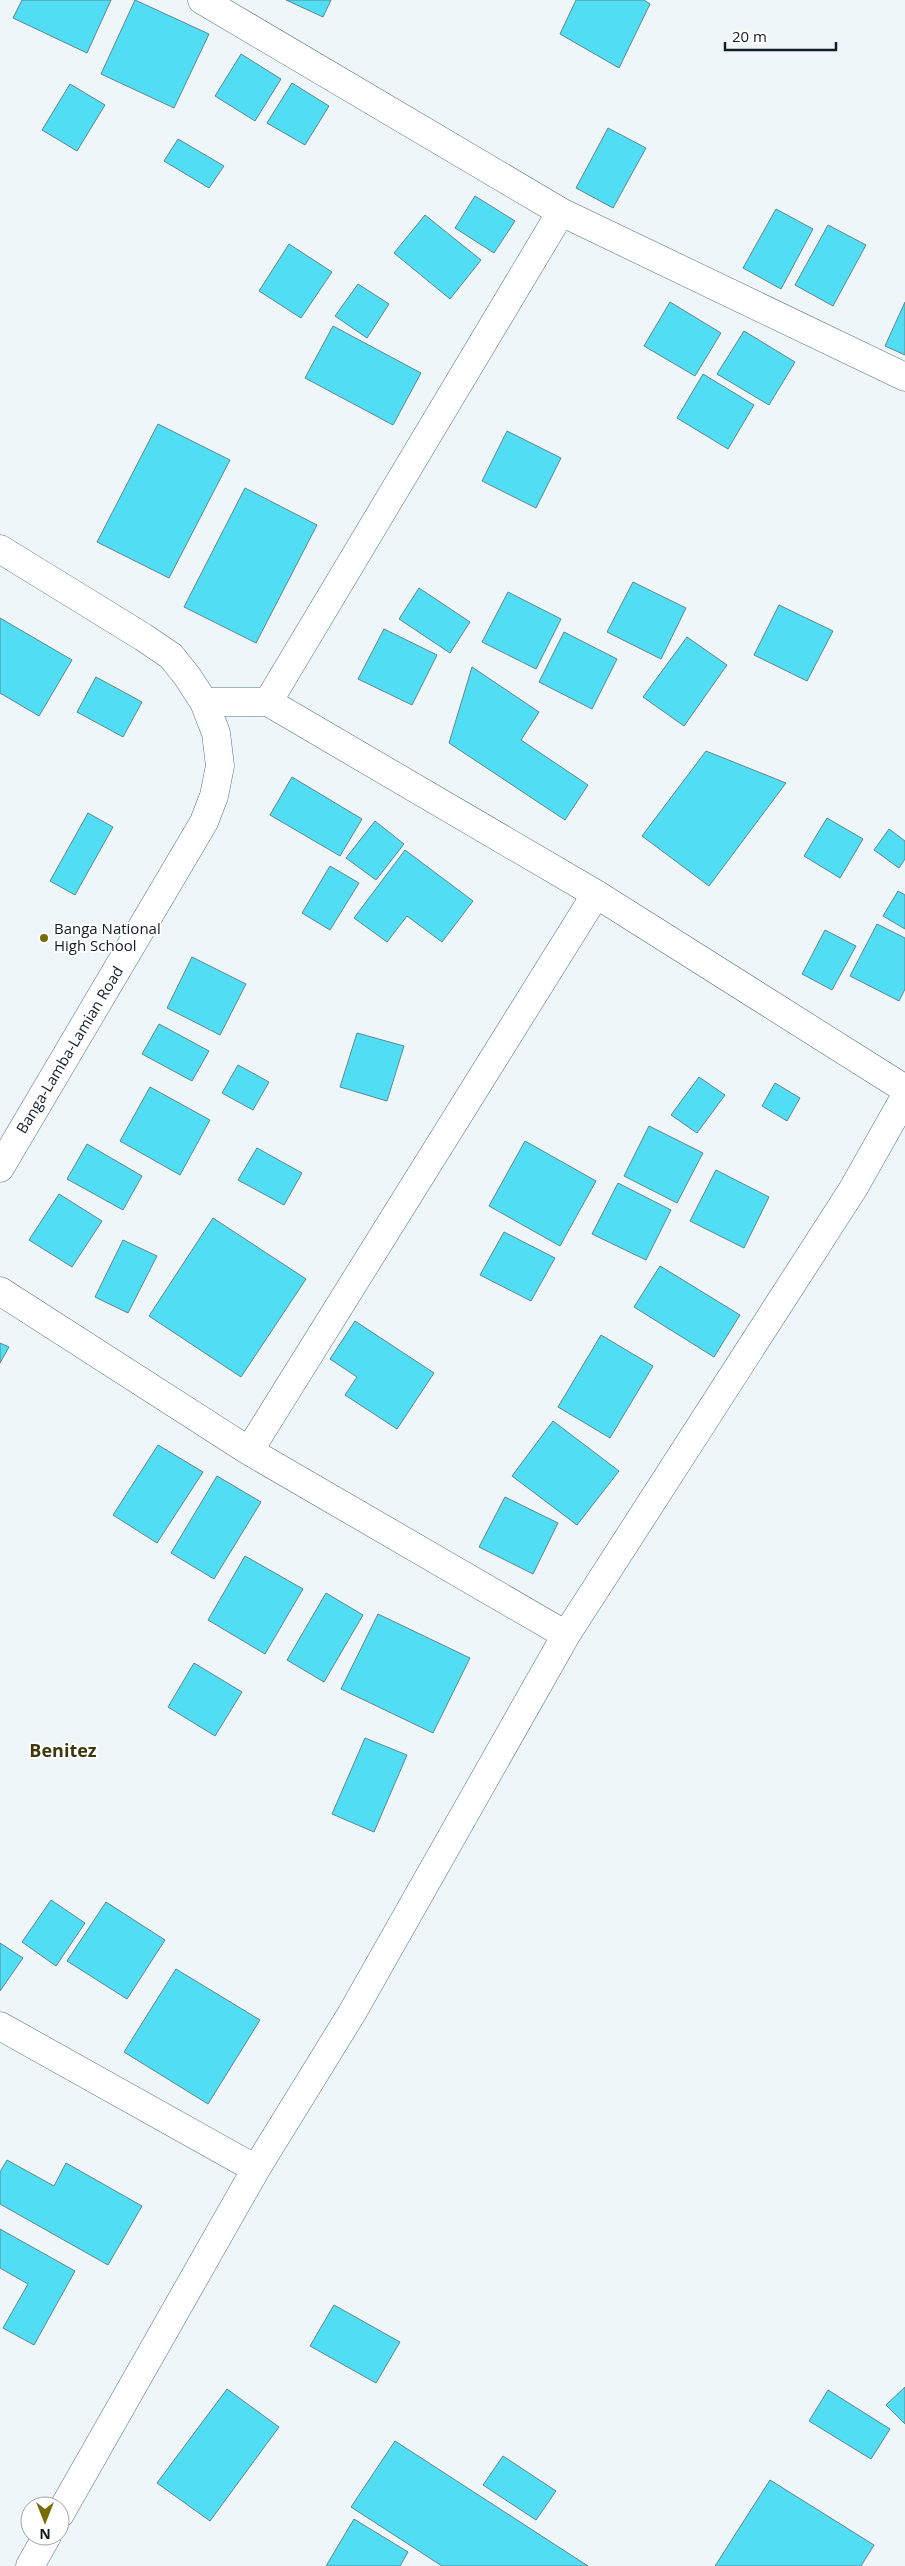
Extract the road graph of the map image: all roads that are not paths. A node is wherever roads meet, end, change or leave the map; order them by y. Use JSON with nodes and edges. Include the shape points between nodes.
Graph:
{"nodes":[{"id":1,"x":202,"y":0,"type":"edge"},
{"id":2,"x":561,"y":212,"type":"junction"},
{"id":3,"x":905,"y":377,"type":"edge"},
{"id":4,"x":0,"y":549,"type":"edge"},
{"id":5,"x":204,"y":702,"type":"junction"},
{"id":6,"x":268,"y":702,"type":"junction"},
{"id":7,"x":596,"y":894,"type":"junction"},
{"id":8,"x":905,"y":1089,"type":"edge"},
{"id":9,"x":905,"y":1097,"type":"edge"},
{"id":10,"x":0,"y":1168,"type":"edge"},
{"id":11,"x":0,"y":1291,"type":"edge"},
{"id":12,"x":249,"y":1451,"type":"junction"},
{"id":13,"x":566,"y":1635,"type":"junction"},
{"id":14,"x":0,"y":2026,"type":"edge"},
{"id":15,"x":256,"y":2169,"type":"junction"},
{"id":16,"x":70,"y":2496,"type":"edge"},
{"id":17,"x":41,"y":2546,"type":"edge"},
{"id":18,"x":30,"y":2566,"type":"edge"}],
"edges":[{"from":1,"to":2,"type":"street"},
{"from":2,"to":3,"type":"street"},
{"from":2,"to":6,"type":"street"},
{"from":4,"to":5,"type":"street","name":"Banga-Lamba-Lamian Road","via":[[171,656]]},
{"from":5,"to":6,"type":"street"},
{"from":5,"to":10,"type":"street","name":"Banga-Lamba-Lamian Road","via":[[216,733],[220,766],[204,822]]},
{"from":6,"to":7,"type":"street"},
{"from":7,"to":8,"type":"street"},
{"from":7,"to":12,"type":"street"},
{"from":9,"to":13,"type":"street","via":[[853,1189]]},
{"from":11,"to":12,"type":"street"},
{"from":12,"to":13,"type":"street"},
{"from":13,"to":15,"type":"street","via":[[352,2013]]},
{"from":14,"to":15,"type":"street"},
{"from":15,"to":16,"type":"street"},
{"from":17,"to":18,"type":"street"}]}
